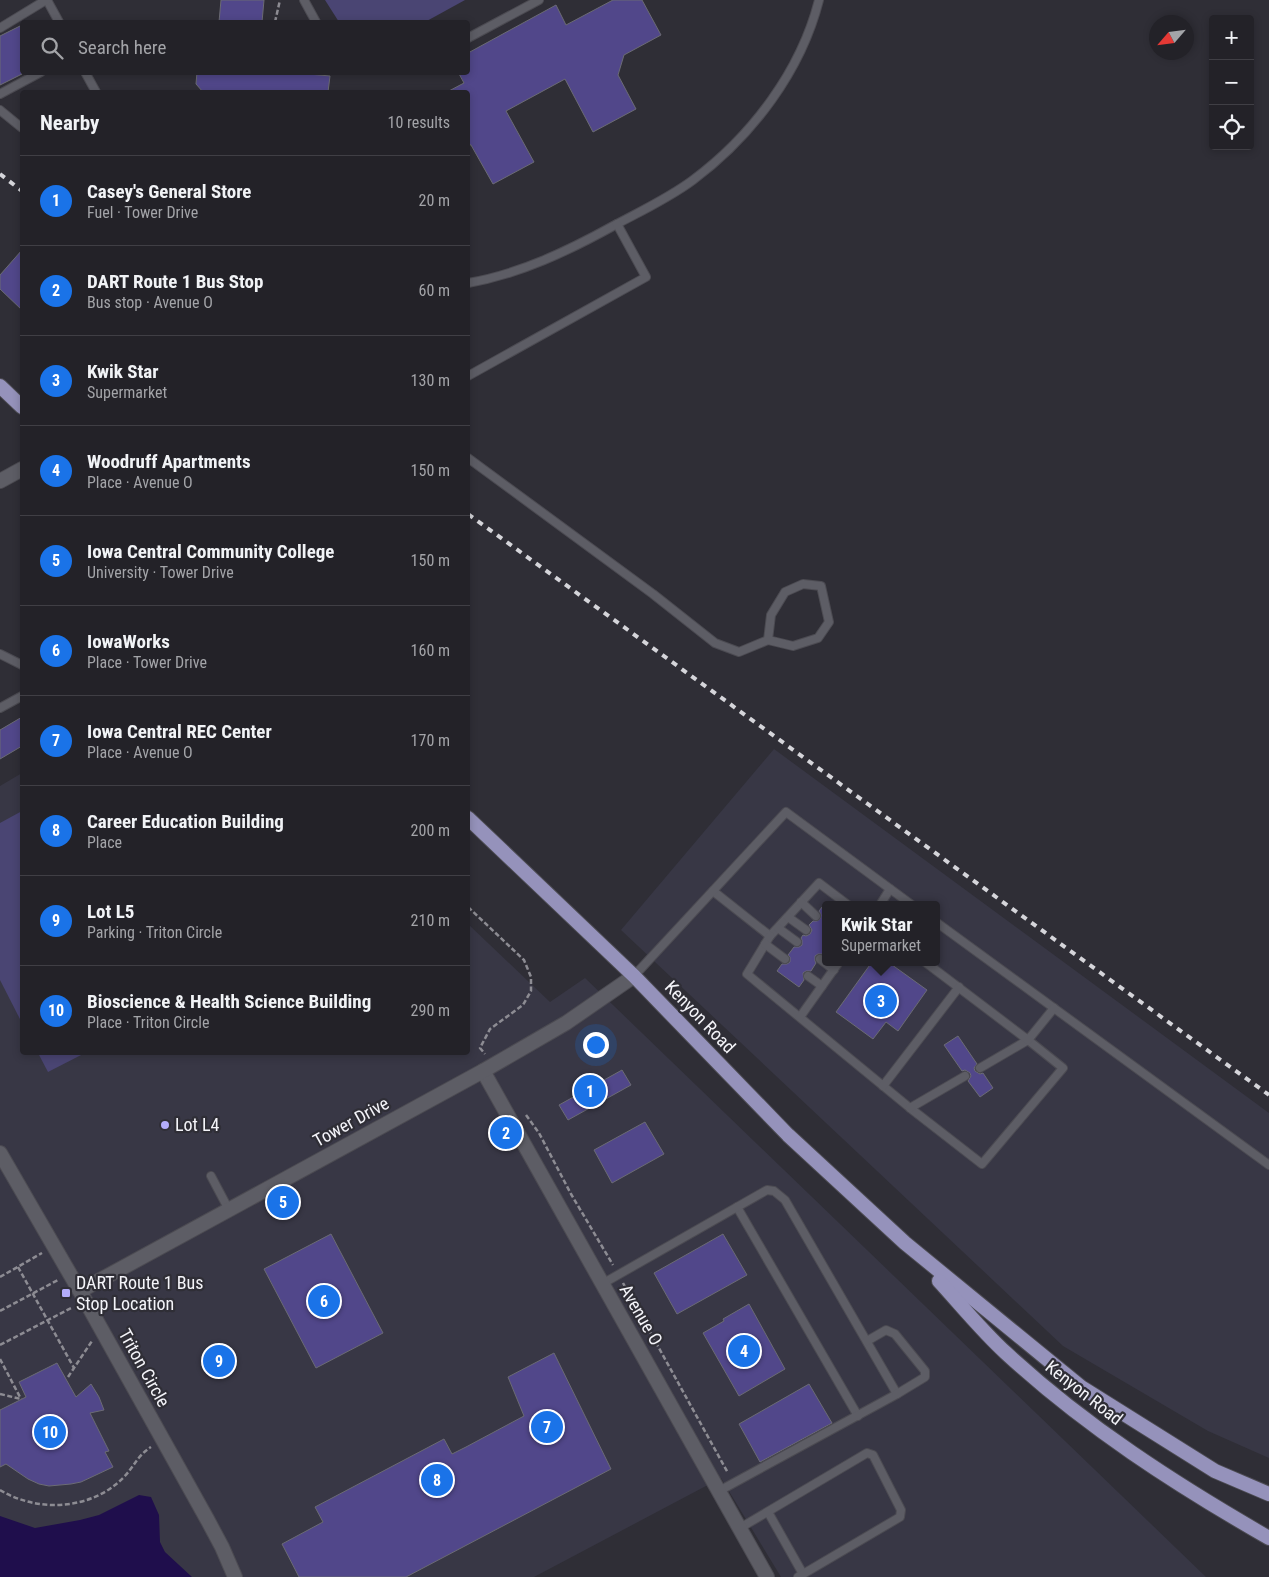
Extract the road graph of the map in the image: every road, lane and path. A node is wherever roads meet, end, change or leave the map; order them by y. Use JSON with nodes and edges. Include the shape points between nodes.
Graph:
{"nodes":[{"id":1,"x":46,"y":0,"type":"edge"},
{"id":2,"x":280,"y":0,"type":"edge"},
{"id":3,"x":304,"y":0,"type":"edge"},
{"id":4,"x":539,"y":0,"type":"edge"},
{"id":5,"x":819,"y":0,"type":"edge"},
{"id":6,"x":58,"y":20,"type":"edge"},
{"id":7,"x":275,"y":20,"type":"edge"},
{"id":8,"x":315,"y":20,"type":"edge"},
{"id":9,"x":0,"y":28,"type":"edge"},
{"id":10,"x":470,"y":37,"type":"edge"},
{"id":11,"x":35,"y":75,"type":"edge"},
{"id":12,"x":87,"y":75,"type":"edge"},
{"id":13,"x":95,"y":90,"type":"edge"},
{"id":14,"x":0,"y":94,"type":"edge"},
{"id":15,"x":0,"y":110,"type":"edge"},
{"id":16,"x":20,"y":126,"type":"edge"},
{"id":17,"x":617,"y":224,"type":"junction"},
{"id":18,"x":470,"y":283,"type":"edge"},
{"id":19,"x":470,"y":375,"type":"edge"},
{"id":20,"x":0,"y":386,"type":"edge"},
{"id":21,"x":20,"y":405,"type":"edge"},
{"id":22,"x":470,"y":459,"type":"edge"},
{"id":23,"x":20,"y":470,"type":"edge"},
{"id":24,"x":0,"y":481,"type":"edge"},
{"id":25,"x":768,"y":640,"type":"junction"},
{"id":26,"x":0,"y":654,"type":"edge"},
{"id":27,"x":20,"y":664,"type":"edge"},
{"id":28,"x":20,"y":697,"type":"edge"},
{"id":29,"x":0,"y":708,"type":"edge"},
{"id":30,"x":470,"y":820,"type":"edge"},
{"id":31,"x":890,"y":889,"type":"junction"},
{"id":32,"x":713,"y":891,"type":"junction"},
{"id":33,"x":843,"y":901,"type":"edge"},
{"id":34,"x":882,"y":901,"type":"edge"},
{"id":35,"x":906,"y":901,"type":"edge"},
{"id":36,"x":801,"y":902,"type":"junction"},
{"id":37,"x":470,"y":909,"type":"edge"},
{"id":38,"x":816,"y":916,"type":"dead end"},
{"id":39,"x":788,"y":917,"type":"junction"},
{"id":40,"x":940,"y":925,"type":"edge"},
{"id":41,"x":778,"y":928,"type":"junction"},
{"id":42,"x":806,"y":930,"type":"dead end"},
{"id":43,"x":770,"y":936,"type":"junction"},
{"id":44,"x":797,"y":942,"type":"dead end"},
{"id":45,"x":765,"y":944,"type":"junction"},
{"id":46,"x":785,"y":959,"type":"dead end"},
{"id":47,"x":829,"y":966,"type":"edge"},
{"id":48,"x":836,"y":966,"type":"edge"},
{"id":49,"x":930,"y":966,"type":"edge"},
{"id":50,"x":834,"y":970,"type":"junction"},
{"id":51,"x":634,"y":976,"type":"junction"},
{"id":52,"x":808,"y":976,"type":"dead end"},
{"id":53,"x":822,"y":986,"type":"junction"},
{"id":54,"x":959,"y":988,"type":"junction"},
{"id":55,"x":1054,"y":1008,"type":"junction"},
{"id":56,"x":800,"y":1017,"type":"junction"},
{"id":57,"x":1028,"y":1040,"type":"junction"},
{"id":58,"x":980,"y":1068,"type":"dead end"},
{"id":59,"x":488,"y":1069,"type":"junction"},
{"id":60,"x":965,"y":1076,"type":"dead end"},
{"id":61,"x":883,"y":1086,"type":"junction"},
{"id":62,"x":910,"y":1108,"type":"junction"},
{"id":63,"x":524,"y":1112,"type":"dead end"},
{"id":64,"x":0,"y":1152,"type":"edge"},
{"id":65,"x":1269,"y":1165,"type":"edge"},
{"id":66,"x":211,"y":1176,"type":"dead end"},
{"id":67,"x":737,"y":1207,"type":"junction"},
{"id":68,"x":229,"y":1210,"type":"junction"},
{"id":69,"x":905,"y":1243,"type":"junction"},
{"id":70,"x":54,"y":1246,"type":"junction"},
{"id":71,"x":18,"y":1267,"type":"junction"},
{"id":72,"x":70,"y":1274,"type":"junction"},
{"id":73,"x":618,"y":1274,"type":"junction"},
{"id":74,"x":0,"y":1277,"type":"edge"},
{"id":75,"x":602,"y":1284,"type":"junction"},
{"id":76,"x":33,"y":1293,"type":"junction"},
{"id":77,"x":82,"y":1296,"type":"junction"},
{"id":78,"x":0,"y":1311,"type":"edge"},
{"id":79,"x":48,"y":1320,"type":"junction"},
{"id":80,"x":101,"y":1328,"type":"junction"},
{"id":81,"x":867,"y":1341,"type":"junction"},
{"id":82,"x":0,"y":1346,"type":"edge"},
{"id":83,"x":0,"y":1359,"type":"edge"},
{"id":84,"x":74,"y":1368,"type":"junction"},
{"id":85,"x":68,"y":1377,"type":"dead end"},
{"id":86,"x":0,"y":1394,"type":"edge"},
{"id":87,"x":896,"y":1394,"type":"junction"},
{"id":88,"x":858,"y":1416,"type":"junction"},
{"id":89,"x":162,"y":1440,"type":"junction"},
{"id":90,"x":734,"y":1483,"type":"junction"},
{"id":91,"x":0,"y":1490,"type":"edge"},
{"id":92,"x":719,"y":1491,"type":"junction"},
{"id":93,"x":1269,"y":1494,"type":"edge"},
{"id":94,"x":768,"y":1512,"type":"junction"},
{"id":95,"x":740,"y":1528,"type":"junction"},
{"id":96,"x":1269,"y":1538,"type":"edge"},
{"id":97,"x":801,"y":1576,"type":"edge"},
{"id":98,"x":236,"y":1577,"type":"edge"},
{"id":99,"x":768,"y":1577,"type":"edge"}],
"edges":[{"from":1,"to":6,"type":"lane"},
{"from":1,"to":9,"type":"lane"},
{"from":2,"to":7,"type":"path"},
{"from":3,"to":8,"type":"lane"},
{"from":4,"to":10,"type":"lane"},
{"from":5,"to":17,"type":"lane","via":[[795,63],[749,128],[693,180]]},
{"from":11,"to":14,"type":"lane"},
{"from":12,"to":13,"type":"lane"},
{"from":15,"to":16,"type":"lane"},
{"from":17,"to":18,"type":"lane","via":[[522,270]]},
{"from":17,"to":19,"type":"lane","via":[[646,277]]},
{"from":20,"to":21,"type":"main road"},
{"from":22,"to":25,"type":"lane","via":[[715,643],[738,652]]},
{"from":23,"to":24,"type":"street"},
{"from":25,"to":25,"type":"lane","via":[[771,615],[785,592],[803,584],[821,586],[830,622],[818,638],[793,646]]},
{"from":26,"to":27,"type":"lane"},
{"from":28,"to":29,"type":"lane"},
{"from":30,"to":51,"type":"main road","name":"Kenyon Road"},
{"from":31,"to":32,"type":"lane","via":[[786,812]]},
{"from":31,"to":34,"type":"lane"},
{"from":31,"to":35,"type":"lane"},
{"from":32,"to":43,"type":"lane"},
{"from":32,"to":51,"type":"lane"},
{"from":33,"to":36,"type":"lane","via":[[819,883]]},
{"from":36,"to":38,"type":"lane"},
{"from":36,"to":39,"type":"lane"},
{"from":37,"to":59,"type":"path","via":[[524,960],[531,977],[531,991],[523,1005],[490,1029],[480,1048]]},
{"from":39,"to":41,"type":"lane"},
{"from":39,"to":42,"type":"lane"},
{"from":40,"to":55,"type":"lane"},
{"from":41,"to":43,"type":"lane"},
{"from":41,"to":44,"type":"lane"},
{"from":43,"to":45,"type":"lane"},
{"from":45,"to":46,"type":"lane"},
{"from":45,"to":56,"type":"lane","via":[[747,974]]},
{"from":47,"to":50,"type":"lane"},
{"from":48,"to":50,"type":"lane"},
{"from":49,"to":54,"type":"lane"},
{"from":50,"to":53,"type":"lane"},
{"from":51,"to":59,"type":"street","name":"Tower Drive","via":[[566,1023]]},
{"from":51,"to":69,"type":"main road","name":"Kenyon Road","via":[[788,1135]]},
{"from":52,"to":53,"type":"lane"},
{"from":53,"to":56,"type":"lane"},
{"from":54,"to":57,"type":"lane"},
{"from":54,"to":61,"type":"lane"},
{"from":55,"to":57,"type":"lane"},
{"from":55,"to":65,"type":"lane"},
{"from":56,"to":61,"type":"lane"},
{"from":57,"to":58,"type":"lane"},
{"from":57,"to":62,"type":"lane","via":[[1063,1068],[982,1164]]},
{"from":59,"to":68,"type":"street","name":"Tower Drive"},
{"from":59,"to":75,"type":"street","name":"Avenue O"},
{"from":60,"to":62,"type":"lane"},
{"from":61,"to":62,"type":"lane"},
{"from":63,"to":73,"type":"path"},
{"from":64,"to":70,"type":"street","name":"Triton Circle"},
{"from":66,"to":68,"type":"lane"},
{"from":67,"to":73,"type":"lane"},
{"from":67,"to":81,"type":"lane","via":[[767,1190],[786,1200]]},
{"from":67,"to":88,"type":"lane"},
{"from":68,"to":77,"type":"street","name":"Tower Drive"},
{"from":69,"to":93,"type":"main road","name":"Kenyon Road","via":[[1081,1387],[1216,1470]]},
{"from":69,"to":96,"type":"main road","name":"Kenyon Road","via":[[1004,1352],[1065,1405],[1137,1458]]},
{"from":70,"to":71,"type":"path"},
{"from":70,"to":72,"type":"street","name":"Triton Circle"},
{"from":71,"to":74,"type":"path"},
{"from":71,"to":76,"type":"path"},
{"from":72,"to":76,"type":"path"},
{"from":72,"to":77,"type":"street","name":"Triton Circle"},
{"from":73,"to":75,"type":"lane"},
{"from":73,"to":90,"type":"path"},
{"from":75,"to":92,"type":"street","name":"Avenue O"},
{"from":76,"to":78,"type":"path"},
{"from":76,"to":79,"type":"path"},
{"from":77,"to":79,"type":"path"},
{"from":77,"to":80,"type":"street","name":"Triton Circle"},
{"from":79,"to":82,"type":"path"},
{"from":79,"to":84,"type":"path"},
{"from":80,"to":84,"type":"path"},
{"from":80,"to":89,"type":"street","name":"Triton Circle"},
{"from":81,"to":87,"type":"lane"},
{"from":81,"to":87,"type":"lane","via":[[886,1330],[895,1334],[925,1371],[925,1377]]},
{"from":83,"to":86,"type":"path","via":[[21,1399]]},
{"from":84,"to":85,"type":"path"},
{"from":87,"to":88,"type":"lane"},
{"from":88,"to":90,"type":"lane"},
{"from":89,"to":91,"type":"path","via":[[142,1452],[125,1477],[95,1498],[59,1506],[41,1505]]},
{"from":89,"to":98,"type":"street","name":"Triton Circle"},
{"from":90,"to":92,"type":"lane"},
{"from":92,"to":95,"type":"street","name":"Avenue O"},
{"from":94,"to":95,"type":"lane"},
{"from":94,"to":97,"type":"lane"},
{"from":94,"to":97,"type":"lane","via":[[867,1453],[873,1456],[902,1510],[900,1517]]},
{"from":95,"to":99,"type":"street","name":"Avenue O"}]}
